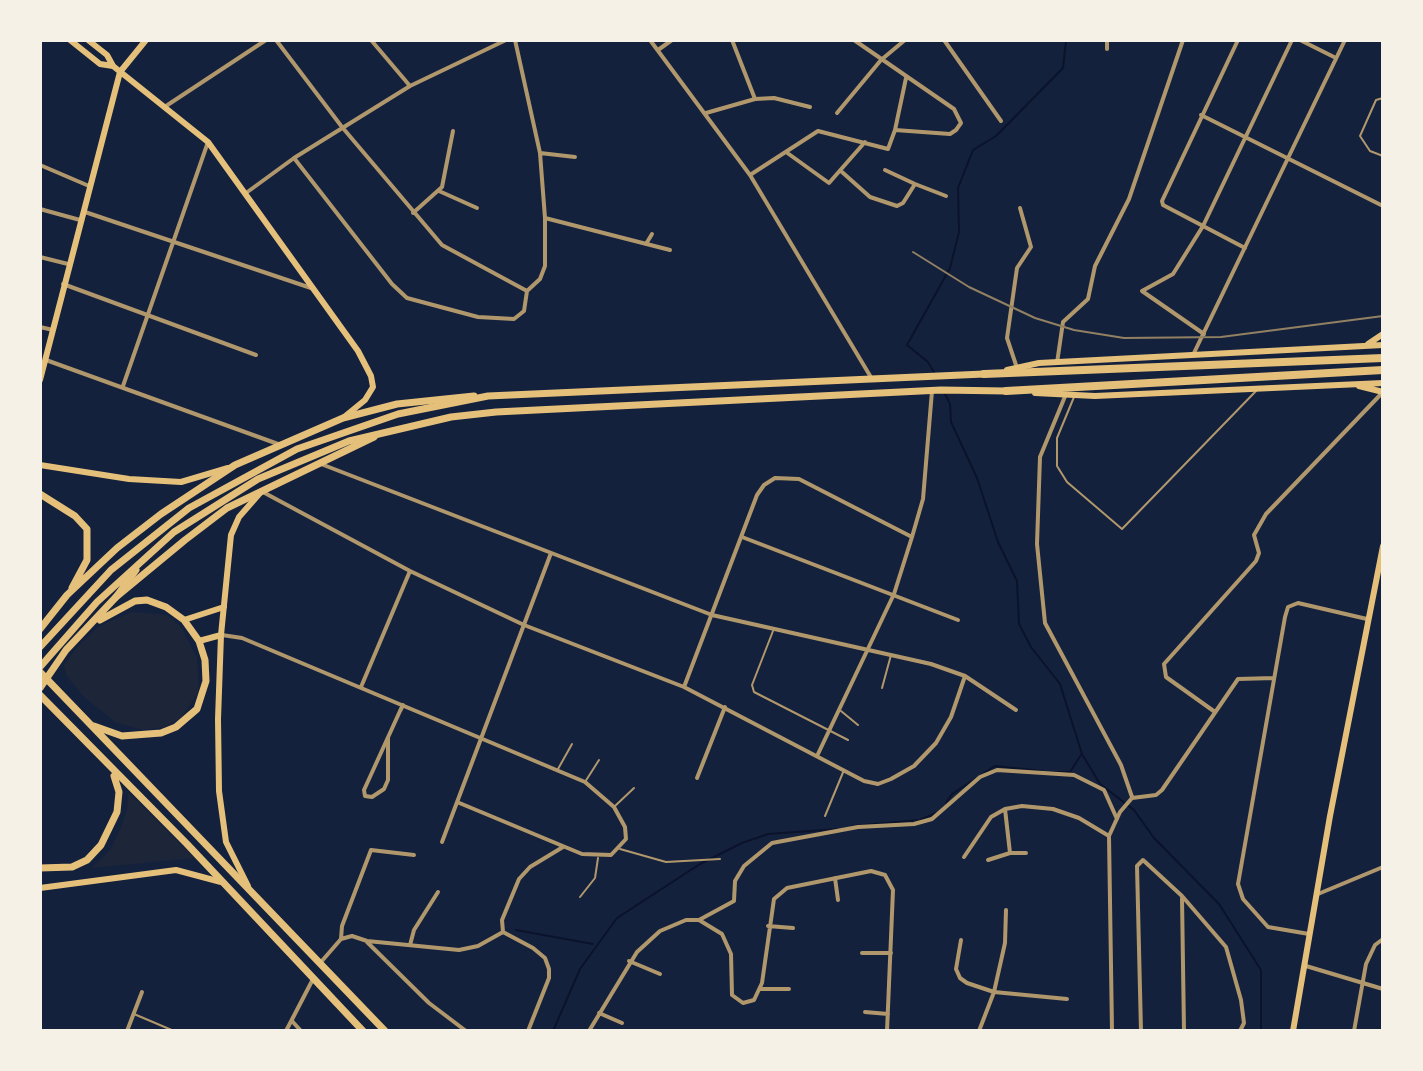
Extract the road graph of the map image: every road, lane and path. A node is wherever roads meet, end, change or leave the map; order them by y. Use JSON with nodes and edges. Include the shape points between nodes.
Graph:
{"nodes":[{"id":1,"x":70,"y":40,"type":"edge"},
{"id":2,"x":88,"y":40,"type":"edge"},
{"id":3,"x":146,"y":40,"type":"edge"},
{"id":4,"x":266,"y":40,"type":"edge"},
{"id":5,"x":276,"y":40,"type":"edge"},
{"id":6,"x":371,"y":40,"type":"edge"},
{"id":7,"x":506,"y":40,"type":"edge"},
{"id":8,"x":515,"y":40,"type":"edge"},
{"id":9,"x":650,"y":40,"type":"edge"},
{"id":10,"x":672,"y":40,"type":"edge"},
{"id":11,"x":732,"y":40,"type":"edge"},
{"id":12,"x":854,"y":40,"type":"edge"},
{"id":13,"x":905,"y":40,"type":"edge"},
{"id":14,"x":944,"y":40,"type":"edge"},
{"id":15,"x":1107,"y":40,"type":"edge"},
{"id":16,"x":1183,"y":40,"type":"edge"},
{"id":17,"x":1238,"y":40,"type":"edge"},
{"id":18,"x":1292,"y":40,"type":"edge"},
{"id":19,"x":1300,"y":40,"type":"edge"},
{"id":20,"x":1345,"y":40,"type":"edge"},
{"id":21,"x":1107,"y":49,"type":"dead end"},
{"id":22,"x":657,"y":51,"type":"junction"},
{"id":23,"x":1336,"y":58,"type":"junction"},
{"id":24,"x":881,"y":60,"type":"junction"},
{"id":25,"x":113,"y":66,"type":"junction"},
{"id":26,"x":120,"y":72,"type":"junction"},
{"id":27,"x":906,"y":77,"type":"junction"},
{"id":28,"x":410,"y":86,"type":"junction"},
{"id":29,"x":1383,"y":98,"type":"edge"},
{"id":30,"x":755,"y":99,"type":"junction"},
{"id":31,"x":166,"y":106,"type":"junction"},
{"id":32,"x":810,"y":107,"type":"dead end"},
{"id":33,"x":706,"y":113,"type":"junction"},
{"id":34,"x":837,"y":113,"type":"dead end"},
{"id":35,"x":1201,"y":115,"type":"junction"},
{"id":36,"x":1001,"y":121,"type":"dead end"},
{"id":37,"x":342,"y":127,"type":"junction"},
{"id":38,"x":895,"y":130,"type":"junction"},
{"id":39,"x":453,"y":131,"type":"dead end"},
{"id":40,"x":1246,"y":138,"type":"junction"},
{"id":41,"x":208,"y":142,"type":"junction"},
{"id":42,"x":865,"y":142,"type":"junction"},
{"id":43,"x":786,"y":152,"type":"junction"},
{"id":44,"x":540,"y":153,"type":"junction"},
{"id":45,"x":1383,"y":155,"type":"edge"},
{"id":46,"x":575,"y":157,"type":"dead end"},
{"id":47,"x":294,"y":158,"type":"junction"},
{"id":48,"x":1290,"y":160,"type":"junction"},
{"id":49,"x":40,"y":165,"type":"edge"},
{"id":50,"x":885,"y":170,"type":"dead end"},
{"id":51,"x":842,"y":172,"type":"junction"},
{"id":52,"x":750,"y":175,"type":"junction"},
{"id":53,"x":915,"y":184,"type":"junction"},
{"id":54,"x":90,"y":187,"type":"junction"},
{"id":55,"x":439,"y":191,"type":"junction"},
{"id":56,"x":246,"y":193,"type":"junction"},
{"id":57,"x":946,"y":196,"type":"dead end"},
{"id":58,"x":1383,"y":206,"type":"edge"},
{"id":59,"x":477,"y":208,"type":"dead end"},
{"id":60,"x":1020,"y":208,"type":"dead end"},
{"id":61,"x":40,"y":209,"type":"edge"},
{"id":62,"x":84,"y":211,"type":"junction"},
{"id":63,"x":413,"y":213,"type":"junction"},
{"id":64,"x":545,"y":218,"type":"junction"},
{"id":65,"x":80,"y":220,"type":"junction"},
{"id":66,"x":1203,"y":226,"type":"junction"},
{"id":67,"x":652,"y":234,"type":"dead end"},
{"id":68,"x":173,"y":243,"type":"junction"},
{"id":69,"x":646,"y":244,"type":"junction"},
{"id":70,"x":1245,"y":248,"type":"junction"},
{"id":71,"x":670,"y":250,"type":"dead end"},
{"id":72,"x":40,"y":257,"type":"edge"},
{"id":73,"x":68,"y":264,"type":"junction"},
{"id":74,"x":63,"y":284,"type":"junction"},
{"id":75,"x":314,"y":288,"type":"junction"},
{"id":76,"x":527,"y":291,"type":"junction"},
{"id":77,"x":148,"y":315,"type":"junction"},
{"id":78,"x":40,"y":327,"type":"edge"},
{"id":79,"x":53,"y":330,"type":"junction"},
{"id":80,"x":1204,"y":334,"type":"junction"},
{"id":81,"x":1383,"y":334,"type":"edge"},
{"id":82,"x":1383,"y":345,"type":"edge"},
{"id":83,"x":1364,"y":346,"type":"junction"},
{"id":84,"x":256,"y":355,"type":"dead end"},
{"id":85,"x":1193,"y":355,"type":"junction"},
{"id":86,"x":1383,"y":358,"type":"edge"},
{"id":87,"x":46,"y":360,"type":"junction"},
{"id":88,"x":1057,"y":363,"type":"junction"},
{"id":89,"x":1017,"y":368,"type":"junction"},
{"id":90,"x":1383,"y":370,"type":"edge"},
{"id":91,"x":984,"y":374,"type":"junction"},
{"id":92,"x":40,"y":380,"type":"edge"},
{"id":93,"x":872,"y":380,"type":"junction"},
{"id":94,"x":1383,"y":383,"type":"edge"},
{"id":95,"x":1348,"y":384,"type":"junction"},
{"id":96,"x":123,"y":386,"type":"junction"},
{"id":97,"x":1259,"y":387,"type":"junction"},
{"id":98,"x":932,"y":391,"type":"junction"},
{"id":99,"x":1006,"y":391,"type":"junction"},
{"id":100,"x":1383,"y":392,"type":"edge"},
{"id":101,"x":1066,"y":394,"type":"junction"},
{"id":102,"x":1075,"y":394,"type":"junction"},
{"id":103,"x":488,"y":396,"type":"junction"},
{"id":104,"x":343,"y":418,"type":"junction"},
{"id":105,"x":387,"y":431,"type":"junction"},
{"id":106,"x":278,"y":444,"type":"junction"},
{"id":107,"x":320,"y":464,"type":"junction"},
{"id":108,"x":40,"y":465,"type":"edge"},
{"id":109,"x":235,"y":465,"type":"junction"},
{"id":110,"x":261,"y":491,"type":"junction"},
{"id":111,"x":40,"y":494,"type":"edge"},
{"id":112,"x":742,"y":537,"type":"junction"},
{"id":113,"x":912,"y":537,"type":"junction"},
{"id":114,"x":1383,"y":546,"type":"edge"},
{"id":115,"x":149,"y":553,"type":"junction"},
{"id":116,"x":551,"y":553,"type":"junction"},
{"id":117,"x":410,"y":571,"type":"junction"},
{"id":118,"x":894,"y":594,"type":"junction"},
{"id":119,"x":67,"y":595,"type":"junction"},
{"id":120,"x":116,"y":597,"type":"junction"},
{"id":121,"x":224,"y":607,"type":"junction"},
{"id":122,"x":712,"y":615,"type":"junction"},
{"id":123,"x":1367,"y":619,"type":"junction"},
{"id":124,"x":184,"y":620,"type":"junction"},
{"id":125,"x":958,"y":620,"type":"dead end"},
{"id":126,"x":524,"y":625,"type":"junction"},
{"id":127,"x":40,"y":629,"type":"edge"},
{"id":128,"x":85,"y":630,"type":"junction"},
{"id":129,"x":773,"y":630,"type":"junction"},
{"id":130,"x":221,"y":635,"type":"junction"},
{"id":131,"x":199,"y":641,"type":"junction"},
{"id":132,"x":40,"y":647,"type":"edge"},
{"id":133,"x":868,"y":652,"type":"junction"},
{"id":134,"x":891,"y":655,"type":"junction"},
{"id":135,"x":40,"y":669,"type":"edge"},
{"id":136,"x":965,"y":676,"type":"junction"},
{"id":137,"x":1274,"y":678,"type":"junction"},
{"id":138,"x":361,"y":687,"type":"junction"},
{"id":139,"x":684,"y":687,"type":"junction"},
{"id":140,"x":40,"y":688,"type":"edge"},
{"id":141,"x":882,"y":688,"type":"dead end"},
{"id":142,"x":40,"y":695,"type":"edge"},
{"id":143,"x":403,"y":705,"type":"junction"},
{"id":144,"x":725,"y":707,"type":"junction"},
{"id":145,"x":840,"y":710,"type":"junction"},
{"id":146,"x":1016,"y":710,"type":"dead end"},
{"id":147,"x":1215,"y":712,"type":"junction"},
{"id":148,"x":91,"y":725,"type":"junction"},
{"id":149,"x":858,"y":725,"type":"dead end"},
{"id":150,"x":830,"y":731,"type":"junction"},
{"id":151,"x":481,"y":737,"type":"junction"},
{"id":152,"x":388,"y":738,"type":"junction"},
{"id":153,"x":848,"y":740,"type":"dead end"},
{"id":154,"x":572,"y":744,"type":"dead end"},
{"id":155,"x":818,"y":754,"type":"junction"},
{"id":156,"x":599,"y":760,"type":"dead end"},
{"id":157,"x":103,"y":762,"type":"junction"},
{"id":158,"x":558,"y":769,"type":"junction"},
{"id":159,"x":845,"y":769,"type":"junction"},
{"id":160,"x":697,"y":778,"type":"dead end"},
{"id":161,"x":585,"y":782,"type":"junction"},
{"id":162,"x":634,"y":788,"type":"dead end"},
{"id":163,"x":1130,"y":800,"type":"junction"},
{"id":164,"x":457,"y":802,"type":"junction"},
{"id":165,"x":614,"y":807,"type":"junction"},
{"id":166,"x":1005,"y":809,"type":"junction"},
{"id":167,"x":825,"y":816,"type":"dead end"},
{"id":168,"x":1117,"y":819,"type":"junction"},
{"id":169,"x":1109,"y":836,"type":"junction"},
{"id":170,"x":442,"y":842,"type":"dead end"},
{"id":171,"x":563,"y":847,"type":"junction"},
{"id":172,"x":620,"y":849,"type":"junction"},
{"id":173,"x":1010,"y":853,"type":"junction"},
{"id":174,"x":1026,"y":853,"type":"dead end"},
{"id":175,"x":414,"y":855,"type":"dead end"},
{"id":176,"x":964,"y":857,"type":"dead end"},
{"id":177,"x":598,"y":858,"type":"junction"},
{"id":178,"x":720,"y":859,"type":"dead end"},
{"id":179,"x":988,"y":860,"type":"dead end"},
{"id":180,"x":1383,"y":867,"type":"edge"},
{"id":181,"x":43,"y":869,"type":"edge"},
{"id":182,"x":835,"y":878,"type":"junction"},
{"id":183,"x":223,"y":882,"type":"junction"},
{"id":184,"x":44,"y":887,"type":"edge"},
{"id":185,"x":252,"y":892,"type":"junction"},
{"id":186,"x":438,"y":892,"type":"dead end"},
{"id":187,"x":1318,"y":894,"type":"junction"},
{"id":188,"x":1182,"y":896,"type":"junction"},
{"id":189,"x":580,"y":897,"type":"dead end"},
{"id":190,"x":838,"y":900,"type":"dead end"},
{"id":191,"x":1006,"y":910,"type":"dead end"},
{"id":192,"x":699,"y":920,"type":"junction"},
{"id":193,"x":768,"y":926,"type":"junction"},
{"id":194,"x":793,"y":928,"type":"dead end"},
{"id":195,"x":503,"y":932,"type":"junction"},
{"id":196,"x":1309,"y":934,"type":"junction"},
{"id":197,"x":341,"y":939,"type":"junction"},
{"id":198,"x":1383,"y":939,"type":"edge"},
{"id":199,"x":961,"y":940,"type":"dead end"},
{"id":200,"x":367,"y":941,"type":"junction"},
{"id":201,"x":410,"y":945,"type":"junction"},
{"id":202,"x":862,"y":953,"type":"dead end"},
{"id":203,"x":891,"y":953,"type":"junction"},
{"id":204,"x":629,"y":961,"type":"junction"},
{"id":205,"x":320,"y":963,"type":"junction"},
{"id":206,"x":1306,"y":966,"type":"junction"},
{"id":207,"x":660,"y":974,"type":"dead end"},
{"id":208,"x":313,"y":979,"type":"junction"},
{"id":209,"x":1362,"y":982,"type":"junction"},
{"id":210,"x":761,"y":989,"type":"junction"},
{"id":211,"x":789,"y":989,"type":"dead end"},
{"id":212,"x":1383,"y":989,"type":"edge"},
{"id":213,"x":142,"y":992,"type":"dead end"},
{"id":214,"x":994,"y":992,"type":"junction"},
{"id":215,"x":1067,"y":999,"type":"dead end"},
{"id":216,"x":865,"y":1012,"type":"dead end"},
{"id":217,"x":599,"y":1013,"type":"junction"},
{"id":218,"x":134,"y":1014,"type":"junction"},
{"id":219,"x":888,"y":1014,"type":"junction"},
{"id":220,"x":291,"y":1020,"type":"junction"},
{"id":221,"x":622,"y":1023,"type":"dead end"},
{"id":222,"x":1240,"y":1030,"type":"edge"},
{"id":223,"x":127,"y":1031,"type":"edge"},
{"id":224,"x":174,"y":1031,"type":"edge"},
{"id":225,"x":286,"y":1031,"type":"edge"},
{"id":226,"x":301,"y":1031,"type":"edge"},
{"id":227,"x":363,"y":1031,"type":"edge"},
{"id":228,"x":388,"y":1031,"type":"edge"},
{"id":229,"x":466,"y":1031,"type":"edge"},
{"id":230,"x":528,"y":1031,"type":"edge"},
{"id":231,"x":589,"y":1031,"type":"edge"},
{"id":232,"x":887,"y":1031,"type":"edge"},
{"id":233,"x":979,"y":1031,"type":"edge"},
{"id":234,"x":1112,"y":1031,"type":"edge"},
{"id":235,"x":1141,"y":1031,"type":"edge"},
{"id":236,"x":1184,"y":1031,"type":"edge"},
{"id":237,"x":1293,"y":1031,"type":"edge"},
{"id":238,"x":1354,"y":1031,"type":"edge"}],
"edges":[{"from":1,"to":25,"type":"main road","via":[[100,64]]},
{"from":2,"to":25,"type":"main road"},
{"from":3,"to":26,"type":"main road"},
{"from":4,"to":31,"type":"street"},
{"from":5,"to":37,"type":"street"},
{"from":6,"to":28,"type":"street"},
{"from":7,"to":28,"type":"street"},
{"from":8,"to":44,"type":"street"},
{"from":9,"to":22,"type":"street"},
{"from":10,"to":22,"type":"street"},
{"from":11,"to":30,"type":"street"},
{"from":12,"to":24,"type":"street"},
{"from":13,"to":24,"type":"street"},
{"from":14,"to":36,"type":"street"},
{"from":15,"to":21,"type":"street"},
{"from":16,"to":88,"type":"street","via":[[1129,199],[1095,266],[1088,299],[1063,322]]},
{"from":17,"to":35,"type":"street"},
{"from":18,"to":40,"type":"street"},
{"from":19,"to":23,"type":"street"},
{"from":20,"to":23,"type":"street"},
{"from":22,"to":33,"type":"street"},
{"from":23,"to":48,"type":"street"},
{"from":24,"to":27,"type":"street"},
{"from":24,"to":34,"type":"street"},
{"from":25,"to":26,"type":"main road"},
{"from":26,"to":31,"type":"main road"},
{"from":26,"to":54,"type":"main road"},
{"from":27,"to":38,"type":"street"},
{"from":27,"to":38,"type":"street","via":[[954,109],[961,123],[950,134]]},
{"from":28,"to":37,"type":"street"},
{"from":29,"to":45,"type":"lane","via":[[1376,100],[1360,136],[1370,151]]},
{"from":30,"to":32,"type":"street","via":[[787,98]]},
{"from":30,"to":33,"type":"street"},
{"from":31,"to":41,"type":"main road"},
{"from":33,"to":52,"type":"street"},
{"from":35,"to":40,"type":"street"},
{"from":35,"to":66,"type":"street","via":[[1162,203]]},
{"from":37,"to":47,"type":"street"},
{"from":37,"to":63,"type":"street"},
{"from":38,"to":42,"type":"street","via":[[890,149]]},
{"from":39,"to":55,"type":"street"},
{"from":40,"to":48,"type":"street"},
{"from":40,"to":66,"type":"street"},
{"from":41,"to":56,"type":"main road"},
{"from":41,"to":68,"type":"street"},
{"from":42,"to":43,"type":"street","via":[[818,131]]},
{"from":42,"to":51,"type":"street"},
{"from":43,"to":51,"type":"street","via":[[825,182]]},
{"from":43,"to":52,"type":"street"},
{"from":44,"to":46,"type":"street"},
{"from":44,"to":64,"type":"street"},
{"from":47,"to":56,"type":"street"},
{"from":47,"to":76,"type":"street","via":[[407,298],[466,315],[514,319],[524,311]]},
{"from":48,"to":58,"type":"street"},
{"from":48,"to":70,"type":"street"},
{"from":49,"to":54,"type":"street"},
{"from":50,"to":53,"type":"street"},
{"from":51,"to":53,"type":"street","via":[[870,197],[897,206]]},
{"from":52,"to":93,"type":"street"},
{"from":53,"to":57,"type":"street"},
{"from":54,"to":62,"type":"main road"},
{"from":55,"to":59,"type":"street"},
{"from":55,"to":63,"type":"street"},
{"from":56,"to":75,"type":"main road"},
{"from":60,"to":89,"type":"street","via":[[1031,247],[1017,268],[1007,338]]},
{"from":61,"to":65,"type":"street"},
{"from":62,"to":65,"type":"main road"},
{"from":62,"to":68,"type":"street"},
{"from":63,"to":76,"type":"street","via":[[442,245]]},
{"from":64,"to":69,"type":"street"},
{"from":64,"to":76,"type":"street","via":[[545,266]]},
{"from":65,"to":73,"type":"main road"},
{"from":66,"to":70,"type":"street"},
{"from":66,"to":80,"type":"street","via":[[1173,274],[1142,293]]},
{"from":67,"to":69,"type":"street"},
{"from":68,"to":75,"type":"street"},
{"from":68,"to":77,"type":"street"},
{"from":69,"to":71,"type":"street"},
{"from":70,"to":80,"type":"street"},
{"from":72,"to":73,"type":"street"},
{"from":73,"to":74,"type":"main road"},
{"from":74,"to":77,"type":"street"},
{"from":74,"to":79,"type":"main road"},
{"from":75,"to":104,"type":"main road","via":[[371,376],[371,395]]},
{"from":77,"to":84,"type":"street"},
{"from":77,"to":96,"type":"street"},
{"from":78,"to":79,"type":"street"},
{"from":79,"to":87,"type":"main road"},
{"from":80,"to":85,"type":"street"},
{"from":81,"to":83,"type":"main road"},
{"from":82,"to":83,"type":"main road"},
{"from":83,"to":85,"type":"main road"},
{"from":85,"to":88,"type":"main road"},
{"from":86,"to":91,"type":"highway"},
{"from":87,"to":92,"type":"main road"},
{"from":87,"to":96,"type":"street"},
{"from":88,"to":89,"type":"main road"},
{"from":89,"to":91,"type":"main road"},
{"from":90,"to":99,"type":"highway"},
{"from":91,"to":93,"type":"main road"},
{"from":93,"to":103,"type":"main road"},
{"from":94,"to":95,"type":"main road"},
{"from":95,"to":97,"type":"main road"},
{"from":95,"to":100,"type":"main road"},
{"from":96,"to":106,"type":"street"},
{"from":97,"to":102,"type":"main road"},
{"from":97,"to":102,"type":"lane","via":[[1122,529],[1067,482],[1057,466],[1057,438]]},
{"from":98,"to":99,"type":"main road"},
{"from":98,"to":105,"type":"main road","via":[[496,412]]},
{"from":98,"to":113,"type":"street","via":[[923,499]]},
{"from":99,"to":101,"type":"main road"},
{"from":100,"to":147,"type":"street","via":[[1266,514],[1254,535],[1256,561],[1164,664],[1166,677]]},
{"from":101,"to":102,"type":"main road"},
{"from":101,"to":163,"type":"street","via":[[1040,457],[1037,544],[1045,623],[1121,765]]},
{"from":103,"to":104,"type":"main road","via":[[439,397]]},
{"from":103,"to":132,"type":"main road","via":[[398,414],[320,439],[215,491],[80,600]]},
{"from":104,"to":106,"type":"main road"},
{"from":105,"to":107,"type":"main road"},
{"from":105,"to":115,"type":"main road","via":[[311,455],[258,479],[203,511]]},
{"from":106,"to":109,"type":"main road"},
{"from":107,"to":110,"type":"main road"},
{"from":107,"to":116,"type":"street"},
{"from":108,"to":109,"type":"main road","via":[[181,482]]},
{"from":109,"to":119,"type":"main road","via":[[142,528]]},
{"from":110,"to":117,"type":"street"},
{"from":110,"to":120,"type":"main road","via":[[227,508]]},
{"from":110,"to":121,"type":"main road","via":[[231,535]]},
{"from":111,"to":119,"type":"main road","via":[[87,529],[87,560]]},
{"from":112,"to":113,"type":"street","via":[[764,485],[785,477],[799,479]]},
{"from":112,"to":118,"type":"street"},
{"from":112,"to":122,"type":"street"},
{"from":113,"to":118,"type":"street"},
{"from":114,"to":123,"type":"main road"},
{"from":115,"to":120,"type":"main road"},
{"from":115,"to":135,"type":"main road","via":[[97,602]]},
{"from":116,"to":122,"type":"street"},
{"from":116,"to":126,"type":"street"},
{"from":117,"to":126,"type":"street"},
{"from":117,"to":138,"type":"street"},
{"from":118,"to":125,"type":"street"},
{"from":118,"to":133,"type":"street"},
{"from":119,"to":127,"type":"main road"},
{"from":120,"to":128,"type":"main road"},
{"from":121,"to":124,"type":"main road"},
{"from":121,"to":130,"type":"main road"},
{"from":122,"to":129,"type":"street"},
{"from":122,"to":139,"type":"street"},
{"from":123,"to":137,"type":"street","via":[[1298,603],[1288,607]]},
{"from":123,"to":187,"type":"main road"},
{"from":124,"to":128,"type":"main road","via":[[161,605],[135,601]]},
{"from":124,"to":131,"type":"main road"},
{"from":126,"to":139,"type":"street"},
{"from":126,"to":151,"type":"street"},
{"from":128,"to":140,"type":"main road"},
{"from":129,"to":133,"type":"street"},
{"from":129,"to":150,"type":"lane","via":[[754,692]]},
{"from":130,"to":131,"type":"main road"},
{"from":130,"to":138,"type":"street","via":[[242,638]]},
{"from":130,"to":185,"type":"main road","via":[[219,791],[232,859]]},
{"from":131,"to":148,"type":"main road","via":[[206,681],[197,709],[187,719],[161,733],[135,737]]},
{"from":133,"to":134,"type":"street"},
{"from":133,"to":145,"type":"street"},
{"from":134,"to":136,"type":"street"},
{"from":134,"to":141,"type":"lane"},
{"from":135,"to":148,"type":"main road"},
{"from":136,"to":146,"type":"street"},
{"from":136,"to":159,"type":"street","via":[[951,717],[914,766],[878,784]]},
{"from":137,"to":147,"type":"street","via":[[1238,679]]},
{"from":137,"to":196,"type":"street","via":[[1238,884],[1243,899],[1268,927]]},
{"from":138,"to":143,"type":"street"},
{"from":139,"to":144,"type":"street"},
{"from":142,"to":157,"type":"main road"},
{"from":143,"to":151,"type":"street"},
{"from":143,"to":152,"type":"street"},
{"from":144,"to":155,"type":"street"},
{"from":144,"to":160,"type":"street"},
{"from":145,"to":149,"type":"lane"},
{"from":145,"to":150,"type":"street"},
{"from":147,"to":163,"type":"street","via":[[1162,790]]},
{"from":148,"to":185,"type":"main road"},
{"from":150,"to":153,"type":"lane"},
{"from":150,"to":155,"type":"street"},
{"from":151,"to":158,"type":"street"},
{"from":151,"to":164,"type":"street"},
{"from":152,"to":152,"type":"street","via":[[388,780],[384,789],[365,796]]},
{"from":154,"to":158,"type":"lane"},
{"from":155,"to":159,"type":"street"},
{"from":156,"to":161,"type":"lane"},
{"from":157,"to":181,"type":"main road","via":[[119,792],[111,829],[87,860],[65,869]]},
{"from":157,"to":183,"type":"main road"},
{"from":158,"to":161,"type":"street"},
{"from":159,"to":167,"type":"lane"},
{"from":161,"to":165,"type":"street"},
{"from":162,"to":165,"type":"lane"},
{"from":163,"to":168,"type":"street"},
{"from":164,"to":170,"type":"street"},
{"from":164,"to":171,"type":"street"},
{"from":165,"to":172,"type":"street","via":[[625,827]]},
{"from":166,"to":169,"type":"street","via":[[1053,809]]},
{"from":166,"to":173,"type":"street"},
{"from":166,"to":176,"type":"street","via":[[991,817]]},
{"from":168,"to":169,"type":"street"},
{"from":168,"to":192,"type":"street","via":[[1104,790],[1074,775],[997,770],[980,777],[932,819],[772,843],[739,873],[734,901]]},
{"from":169,"to":234,"type":"street"},
{"from":171,"to":177,"type":"street"},
{"from":171,"to":195,"type":"street","via":[[519,879],[502,920]]},
{"from":172,"to":177,"type":"street"},
{"from":172,"to":178,"type":"lane","via":[[666,862]]},
{"from":173,"to":174,"type":"street"},
{"from":173,"to":179,"type":"street"},
{"from":175,"to":197,"type":"street","via":[[371,850]]},
{"from":177,"to":189,"type":"lane","via":[[595,878]]},
{"from":180,"to":187,"type":"street"},
{"from":181,"to":184,"type":"main road"},
{"from":182,"to":190,"type":"street"},
{"from":182,"to":193,"type":"street","via":[[780,892],[771,904]]},
{"from":182,"to":203,"type":"street","via":[[871,871],[889,879],[894,898]]},
{"from":183,"to":184,"type":"main road","via":[[176,870]]},
{"from":183,"to":208,"type":"main road"},
{"from":185,"to":205,"type":"main road"},
{"from":186,"to":201,"type":"street"},
{"from":187,"to":196,"type":"main road"},
{"from":188,"to":222,"type":"street","via":[[1230,956],[1241,1000]]},
{"from":188,"to":235,"type":"street","via":[[1145,860],[1138,863]]},
{"from":188,"to":236,"type":"street"},
{"from":191,"to":214,"type":"street"},
{"from":192,"to":204,"type":"street","via":[[660,931]]},
{"from":192,"to":210,"type":"street","via":[[722,934],[730,947],[735,998],[749,1002]]},
{"from":193,"to":194,"type":"street"},
{"from":193,"to":210,"type":"street"},
{"from":195,"to":201,"type":"street","via":[[459,950]]},
{"from":195,"to":230,"type":"street","via":[[533,948],[549,969]]},
{"from":196,"to":206,"type":"main road"},
{"from":197,"to":200,"type":"street"},
{"from":197,"to":205,"type":"street"},
{"from":198,"to":209,"type":"street","via":[[1371,952]]},
{"from":199,"to":214,"type":"street","via":[[956,969],[960,978]]},
{"from":200,"to":201,"type":"street"},
{"from":200,"to":229,"type":"street","via":[[429,1003]]},
{"from":202,"to":203,"type":"street"},
{"from":203,"to":219,"type":"street"},
{"from":204,"to":207,"type":"street"},
{"from":204,"to":217,"type":"street"},
{"from":205,"to":228,"type":"main road"},
{"from":206,"to":209,"type":"street"},
{"from":206,"to":237,"type":"main road"},
{"from":208,"to":220,"type":"street"},
{"from":208,"to":227,"type":"main road"},
{"from":209,"to":212,"type":"street"},
{"from":209,"to":238,"type":"street"},
{"from":210,"to":211,"type":"street"},
{"from":213,"to":218,"type":"street"},
{"from":214,"to":215,"type":"street"},
{"from":214,"to":233,"type":"street"},
{"from":216,"to":219,"type":"street"},
{"from":217,"to":221,"type":"street"},
{"from":217,"to":231,"type":"street"},
{"from":218,"to":223,"type":"street"},
{"from":218,"to":224,"type":"lane"},
{"from":219,"to":232,"type":"street"},
{"from":220,"to":225,"type":"street"},
{"from":220,"to":226,"type":"street"}]}
